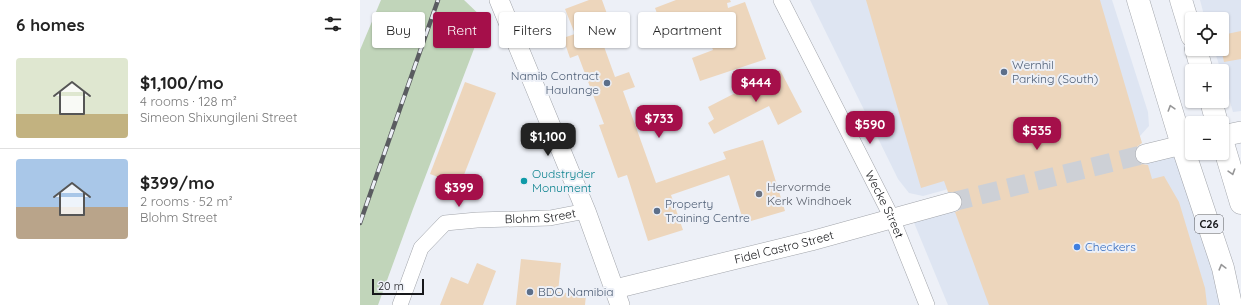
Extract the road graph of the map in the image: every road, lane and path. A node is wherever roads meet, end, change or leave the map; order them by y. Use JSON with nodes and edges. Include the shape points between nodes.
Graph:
{"nodes":[{"id":1,"x":499,"y":0,"type":"edge"},
{"id":2,"x":781,"y":0,"type":"edge"},
{"id":3,"x":1138,"y":0,"type":"edge"},
{"id":4,"x":1181,"y":0,"type":"edge"},
{"id":5,"x":1185,"y":13,"type":"edge"},
{"id":6,"x":1241,"y":132,"type":"edge"},
{"id":7,"x":1229,"y":135,"type":"edge"},
{"id":8,"x":1185,"y":138,"type":"edge"},
{"id":9,"x":1185,"y":144,"type":"edge"},
{"id":10,"x":1145,"y":154,"type":"tunnel mouth"},
{"id":11,"x":1192,"y":160,"type":"edge"},
{"id":12,"x":1228,"y":160,"type":"edge"},
{"id":13,"x":952,"y":202,"type":"tunnel mouth"},
{"id":14,"x":1241,"y":203,"type":"edge"},
{"id":15,"x":586,"y":211,"type":"junction"},
{"id":16,"x":892,"y":218,"type":"junction"},
{"id":17,"x":617,"y":297,"type":"edge"},
{"id":18,"x":400,"y":305,"type":"edge"},
{"id":19,"x":927,"y":305,"type":"edge"},
{"id":20,"x":1231,"y":305,"type":"edge"}],
"edges":[{"from":1,"to":15,"type":"street"},
{"from":2,"to":16,"type":"street","name":"Wecke Street"},
{"from":8,"to":3,"type":"main road","number":"C26","one_way":true},
{"from":4,"to":5,"type":"main road"},
{"from":6,"to":7,"type":"main road"},
{"from":9,"to":10,"type":"street"},
{"from":20,"to":11,"type":"main road","number":"C26","one_way":true},
{"from":12,"to":14,"type":"main road","one_way":true},
{"from":13,"to":16,"type":"street","name":"Fidel Castro Street"},
{"from":15,"to":17,"type":"street"},
{"from":15,"to":18,"type":"street","name":"Blohm Street","via":[[550,218],[445,223],[421,248]]},
{"from":16,"to":17,"type":"street","name":"Fidel Castro Street"},
{"from":16,"to":19,"type":"street","name":"Wecke Street"}]}
